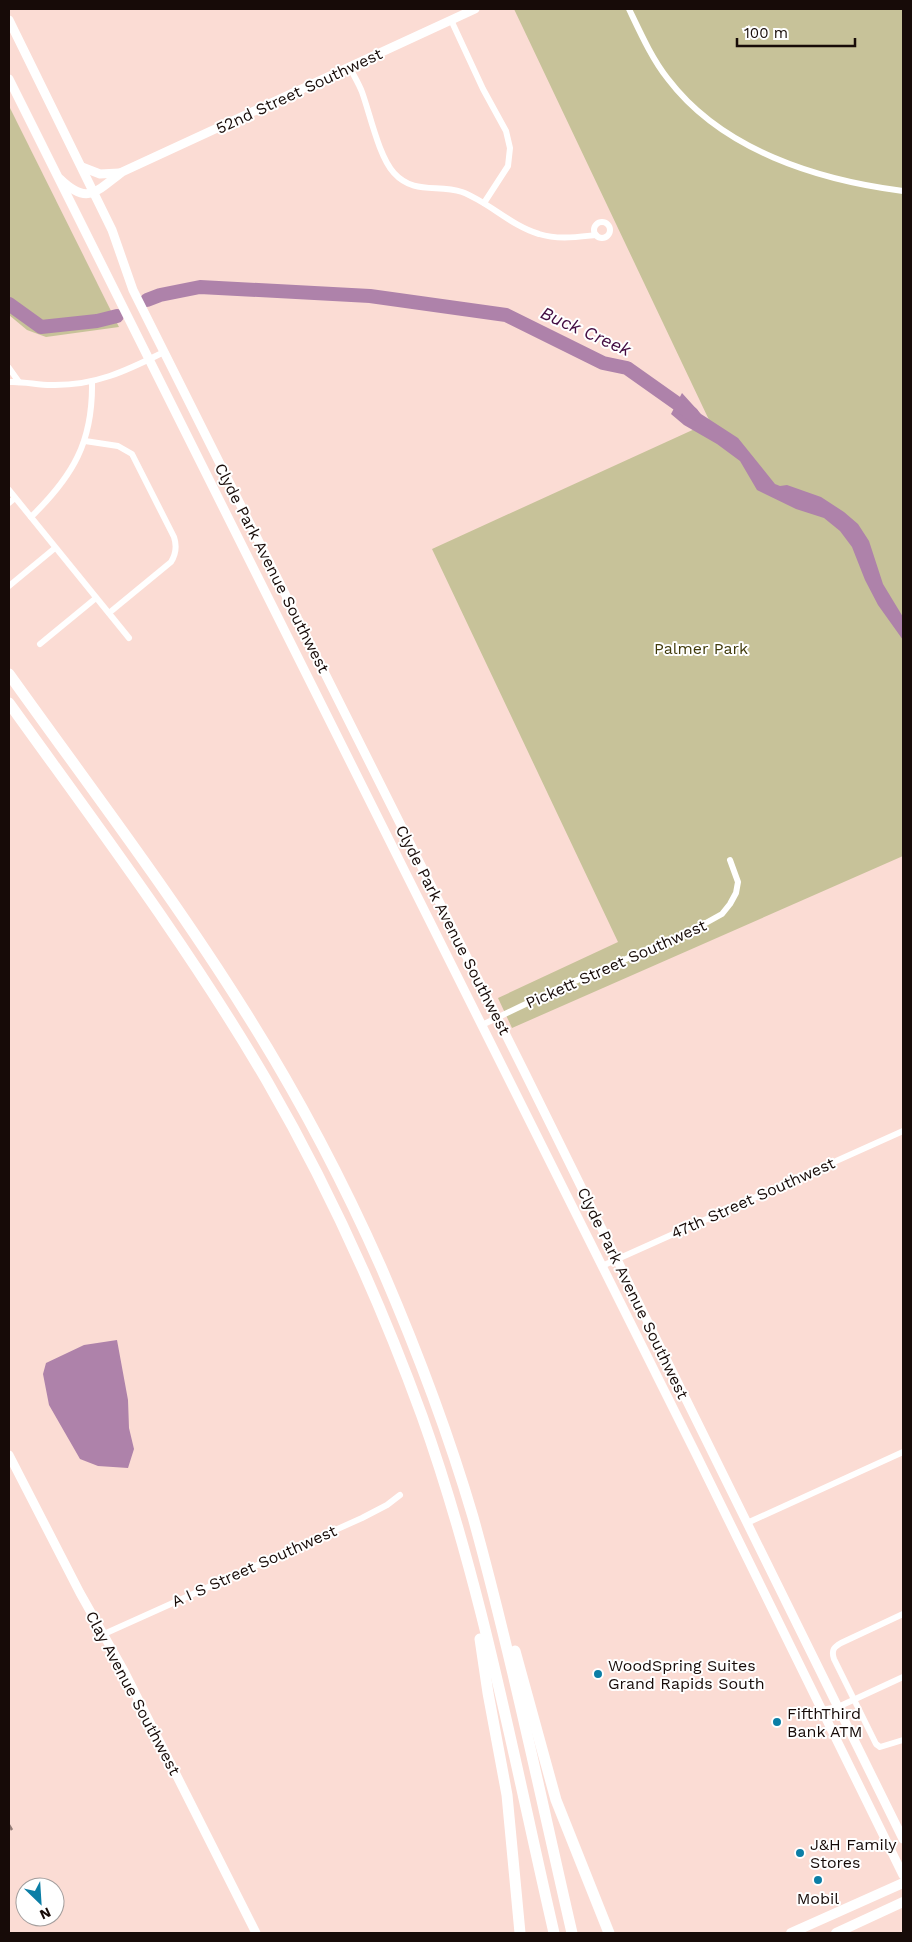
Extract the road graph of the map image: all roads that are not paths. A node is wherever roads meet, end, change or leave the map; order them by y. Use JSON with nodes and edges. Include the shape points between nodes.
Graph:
{"nodes":[{"id":1,"x":475,"y":9,"type":"edge"},
{"id":2,"x":629,"y":9,"type":"edge"},
{"id":3,"x":9,"y":20,"type":"edge"},
{"id":4,"x":450,"y":20,"type":"junction"},
{"id":5,"x":9,"y":34,"type":"edge"},
{"id":6,"x":18,"y":38,"type":"junction"},
{"id":7,"x":350,"y":68,"type":"junction"},
{"id":8,"x":9,"y":79,"type":"edge"},
{"id":9,"x":82,"y":167,"type":"junction"},
{"id":10,"x":122,"y":172,"type":"junction"},
{"id":11,"x":56,"y":175,"type":"junction"},
{"id":12,"x":903,"y":191,"type":"edge"},
{"id":13,"x":94,"y":192,"type":"junction"},
{"id":14,"x":484,"y":203,"type":"junction"},
{"id":15,"x":596,"y":235,"type":"dead end"},
{"id":16,"x":164,"y":352,"type":"junction"},
{"id":17,"x":148,"y":360,"type":"junction"},
{"id":18,"x":9,"y":368,"type":"edge"},
{"id":19,"x":9,"y":382,"type":"edge"},
{"id":20,"x":18,"y":382,"type":"junction"},
{"id":21,"x":92,"y":382,"type":"junction"},
{"id":22,"x":85,"y":441,"type":"junction"},
{"id":23,"x":9,"y":490,"type":"edge"},
{"id":24,"x":15,"y":498,"type":"junction"},
{"id":25,"x":9,"y":503,"type":"edge"},
{"id":26,"x":31,"y":517,"type":"junction"},
{"id":27,"x":55,"y":548,"type":"junction"},
{"id":28,"x":268,"y":560,"type":"junction"},
{"id":29,"x":253,"y":567,"type":"junction"},
{"id":30,"x":9,"y":586,"type":"edge"},
{"id":31,"x":96,"y":598,"type":"junction"},
{"id":32,"x":109,"y":613,"type":"junction"},
{"id":33,"x":130,"y":638,"type":"dead end"},
{"id":34,"x":40,"y":644,"type":"dead end"},
{"id":35,"x":9,"y":674,"type":"edge"},
{"id":36,"x":9,"y":703,"type":"edge"},
{"id":37,"x":364,"y":752,"type":"junction"},
{"id":38,"x":349,"y":759,"type":"junction"},
{"id":39,"x":730,"y":860,"type":"dead end"},
{"id":40,"x":462,"y":946,"type":"junction"},
{"id":41,"x":446,"y":954,"type":"junction"},
{"id":42,"x":497,"y":1018,"type":"junction"},
{"id":43,"x":482,"y":1025,"type":"junction"},
{"id":44,"x":903,"y":1131,"type":"edge"},
{"id":45,"x":617,"y":1260,"type":"junction"},
{"id":46,"x":602,"y":1266,"type":"junction"},
{"id":47,"x":670,"y":1404,"type":"junction"},
{"id":48,"x":700,"y":1427,"type":"junction"},
{"id":49,"x":903,"y":1452,"type":"edge"},
{"id":50,"x":9,"y":1455,"type":"edge"},
{"id":51,"x":400,"y":1495,"type":"dead end"},
{"id":52,"x":472,"y":1515,"type":"junction"},
{"id":53,"x":747,"y":1523,"type":"junction"},
{"id":54,"x":471,"y":1573,"type":"junction"},
{"id":55,"x":903,"y":1614,"type":"edge"},
{"id":56,"x":104,"y":1634,"type":"junction"},
{"id":57,"x":903,"y":1677,"type":"edge"},
{"id":58,"x":853,"y":1700,"type":"junction"},
{"id":59,"x":838,"y":1707,"type":"junction"},
{"id":60,"x":822,"y":1710,"type":"junction"},
{"id":61,"x":903,"y":1740,"type":"edge"},
{"id":62,"x":903,"y":1838,"type":"edge"},
{"id":63,"x":903,"y":1874,"type":"edge"},
{"id":64,"x":903,"y":1883,"type":"edge"},
{"id":65,"x":594,"y":1894,"type":"junction"},
{"id":66,"x":903,"y":1902,"type":"edge"},
{"id":67,"x":810,"y":1925,"type":"junction"},
{"id":68,"x":256,"y":1933,"type":"edge"},
{"id":69,"x":520,"y":1933,"type":"edge"},
{"id":70,"x":554,"y":1933,"type":"edge"},
{"id":71,"x":572,"y":1933,"type":"edge"},
{"id":72,"x":609,"y":1933,"type":"edge"},
{"id":73,"x":615,"y":1933,"type":"edge"},
{"id":74,"x":791,"y":1933,"type":"edge"},
{"id":75,"x":802,"y":1933,"type":"edge"},
{"id":76,"x":836,"y":1933,"type":"edge"}],
"edges":[{"from":1,"to":4,"type":"main road","name":"52nd Street Southwest"},
{"from":2,"to":12,"type":"street","via":[[666,78],[698,113],[729,136],[775,159],[836,178]]},
{"from":3,"to":6,"type":"main road","name":"Clyde Park Avenue Southwest"},
{"from":4,"to":7,"type":"main road","name":"52nd Street Southwest"},
{"from":4,"to":14,"type":"street","via":[[506,131],[510,148],[508,166]]},
{"from":5,"to":6,"type":"main road"},
{"from":6,"to":9,"type":"main road","name":"Clyde Park Avenue Southwest"},
{"from":7,"to":10,"type":"main road","name":"52nd Street Southwest"},
{"from":7,"to":14,"type":"street","via":[[385,158],[394,173],[407,184],[419,188],[460,192]]},
{"from":8,"to":11,"type":"main road","name":"Clyde Park Avenue Southwest"},
{"from":9,"to":10,"type":"main road","name":"52nd Street Southwest","via":[[100,174]]},
{"from":9,"to":13,"type":"main road","name":"Clyde Park Avenue Southwest"},
{"from":10,"to":13,"type":"main road","name":"52nd Street Southwest"},
{"from":11,"to":13,"type":"main road","via":[[76,192],[85,195]]},
{"from":11,"to":17,"type":"main road","name":"Clyde Park Avenue Southwest"},
{"from":13,"to":16,"type":"main road","name":"Clyde Park Avenue Southwest","via":[[116,238],[133,290]]},
{"from":14,"to":15,"type":"street","via":[[536,234],[553,238]]},
{"from":16,"to":17,"type":"street"},
{"from":16,"to":28,"type":"main road","name":"Clyde Park Avenue Southwest"},
{"from":17,"to":21,"type":"street"},
{"from":17,"to":29,"type":"main road","name":"Clyde Park Avenue Southwest"},
{"from":18,"to":20,"type":"street"},
{"from":19,"to":20,"type":"street"},
{"from":20,"to":21,"type":"street","via":[[50,386]]},
{"from":21,"to":22,"type":"street","via":[[92,404]]},
{"from":22,"to":26,"type":"street","via":[[59,488]]},
{"from":22,"to":32,"type":"street","via":[[118,446],[132,454],[176,545],[171,562]]},
{"from":23,"to":24,"type":"street"},
{"from":24,"to":25,"type":"street"},
{"from":24,"to":26,"type":"street"},
{"from":26,"to":27,"type":"street"},
{"from":27,"to":30,"type":"street"},
{"from":27,"to":31,"type":"street"},
{"from":28,"to":29,"type":"main road"},
{"from":28,"to":37,"type":"main road","name":"Clyde Park Avenue Southwest"},
{"from":29,"to":38,"type":"main road","name":"Clyde Park Avenue Southwest"},
{"from":31,"to":32,"type":"street"},
{"from":31,"to":34,"type":"street"},
{"from":32,"to":33,"type":"street"},
{"from":35,"to":52,"type":"highway","via":[[218,970],[304,1113],[365,1233],[405,1324]]},
{"from":36,"to":54,"type":"highway","via":[[190,958],[292,1125],[329,1197],[395,1345],[432,1446]]},
{"from":37,"to":38,"type":"main road"},
{"from":37,"to":40,"type":"main road","name":"Clyde Park Avenue Southwest"},
{"from":38,"to":41,"type":"main road","name":"Clyde Park Avenue Southwest"},
{"from":39,"to":42,"type":"street","name":"Pickett Street Southwest","via":[[738,882],[736,893],[722,914]]},
{"from":40,"to":41,"type":"main road"},
{"from":40,"to":42,"type":"main road","name":"Clyde Park Avenue Southwest"},
{"from":41,"to":43,"type":"main road","name":"Clyde Park Avenue Southwest"},
{"from":42,"to":43,"type":"street","name":"Pickett Street Southwest"},
{"from":42,"to":45,"type":"main road","name":"Clyde Park Avenue Southwest"},
{"from":43,"to":46,"type":"main road","name":"Clyde Park Avenue Southwest"},
{"from":44,"to":45,"type":"street","name":"47th Street Southwest"},
{"from":45,"to":46,"type":"street","name":"47th Street Southwest"},
{"from":45,"to":48,"type":"main road","name":"Clyde Park Avenue Southwest"},
{"from":46,"to":47,"type":"main road","name":"Clyde Park Avenue Southwest"},
{"from":47,"to":48,"type":"main road","via":[[689,1430],[697,1431]]},
{"from":47,"to":60,"type":"main road","name":"Clyde Park Avenue Southwest"},
{"from":48,"to":53,"type":"main road","name":"Clyde Park Avenue Southwest"},
{"from":49,"to":53,"type":"street"},
{"from":50,"to":56,"type":"main road","name":"Clay Avenue Southwest"},
{"from":51,"to":56,"type":"street","name":"A I S Street Southwest","via":[[362,1518]]},
{"from":52,"to":65,"type":"highway","via":[[556,1800]]},
{"from":52,"to":71,"type":"highway","via":[[498,1610]]},
{"from":53,"to":59,"type":"main road","name":"Clyde Park Avenue Southwest"},
{"from":54,"to":69,"type":"highway","via":[[507,1795]]},
{"from":54,"to":70,"type":"highway"},
{"from":55,"to":58,"type":"street","via":[[841,1643],[833,1650]]},
{"from":56,"to":68,"type":"main road","name":"Clay Avenue Southwest"},
{"from":57,"to":58,"type":"street"},
{"from":58,"to":59,"type":"street"},
{"from":58,"to":61,"type":"street","via":[[876,1744],[884,1747]]},
{"from":59,"to":60,"type":"street"},
{"from":59,"to":62,"type":"main road","name":"Clyde Park Avenue Southwest"},
{"from":60,"to":63,"type":"main road","name":"Clyde Park Avenue Southwest"},
{"from":64,"to":67,"type":"main road"},
{"from":65,"to":72,"type":"highway"},
{"from":65,"to":73,"type":"highway"},
{"from":66,"to":76,"type":"main road"},
{"from":67,"to":74,"type":"main road"},
{"from":67,"to":75,"type":"main road"}]}
